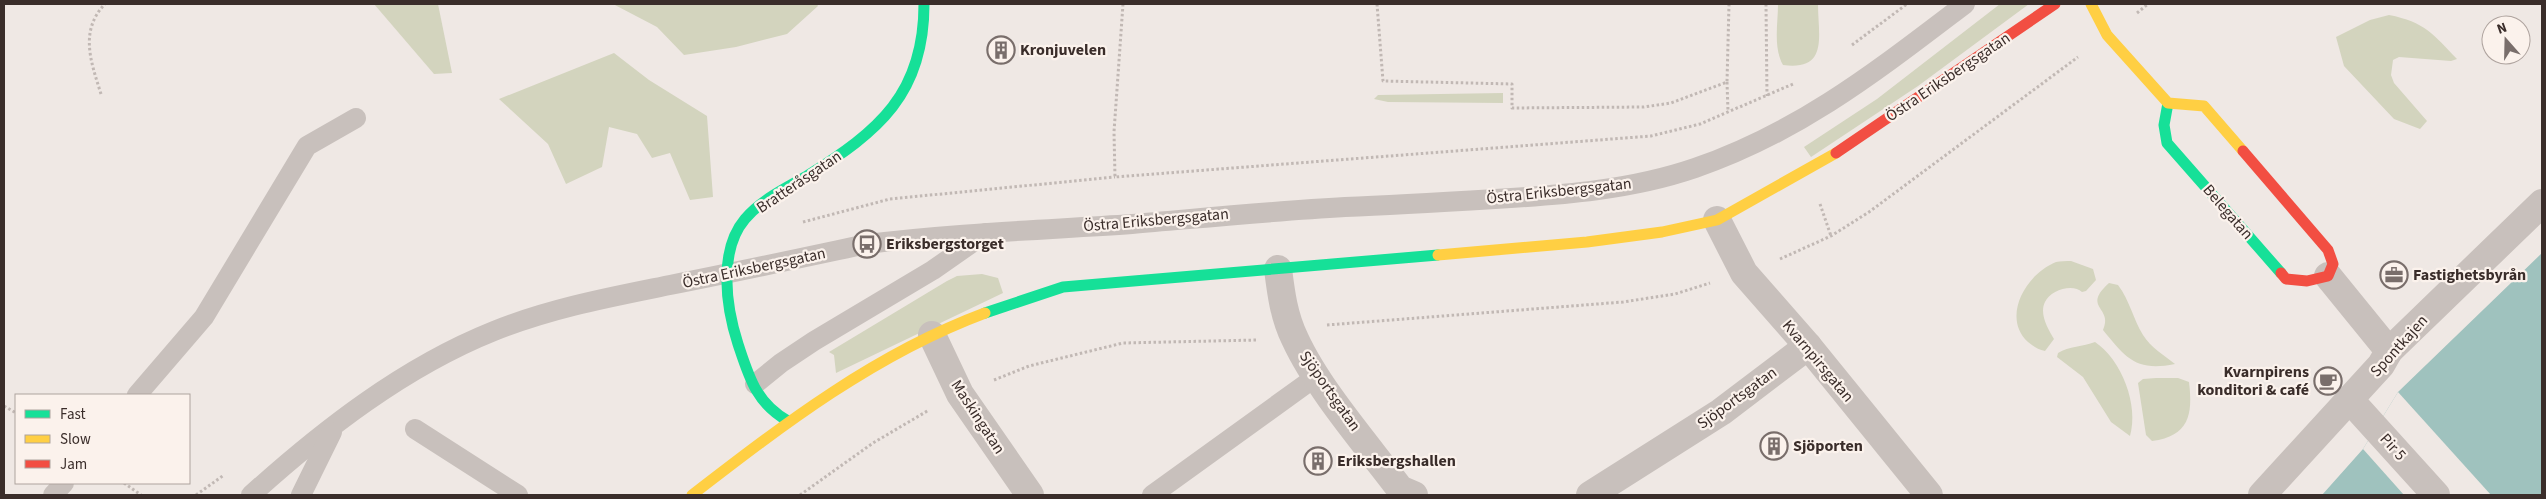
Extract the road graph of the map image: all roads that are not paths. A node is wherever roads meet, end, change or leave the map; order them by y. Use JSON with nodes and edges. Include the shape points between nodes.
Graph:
{"nodes":[{"id":1,"x":924,"y":4,"type":"edge"},
{"id":2,"x":1965,"y":4,"type":"edge"},
{"id":3,"x":2055,"y":4,"type":"edge"},
{"id":4,"x":2090,"y":4,"type":"edge"},
{"id":5,"x":2168,"y":103,"type":"junction"},
{"id":6,"x":356,"y":118,"type":"dead end"},
{"id":7,"x":2542,"y":202,"type":"edge"},
{"id":8,"x":1717,"y":220,"type":"junction"},
{"id":9,"x":988,"y":232,"type":"junction"},
{"id":10,"x":1278,"y":269,"type":"junction"},
{"id":11,"x":728,"y":274,"type":"junction"},
{"id":12,"x":2328,"y":276,"type":"junction"},
{"id":13,"x":932,"y":335,"type":"junction"},
{"id":14,"x":1808,"y":346,"type":"junction"},
{"id":15,"x":2389,"y":351,"type":"junction"},
{"id":16,"x":1317,"y":376,"type":"junction"},
{"id":17,"x":755,"y":384,"type":"junction"},
{"id":18,"x":138,"y":394,"type":"edge"},
{"id":19,"x":2350,"y":400,"type":"junction"},
{"id":20,"x":788,"y":421,"type":"junction"},
{"id":21,"x":333,"y":428,"type":"junction"},
{"id":22,"x":415,"y":429,"type":"dead end"},
{"id":23,"x":63,"y":484,"type":"edge"},
{"id":24,"x":53,"y":495,"type":"edge"},
{"id":25,"x":251,"y":495,"type":"edge"},
{"id":26,"x":301,"y":495,"type":"edge"},
{"id":27,"x":518,"y":495,"type":"edge"},
{"id":28,"x":692,"y":495,"type":"edge"},
{"id":29,"x":1030,"y":495,"type":"edge"},
{"id":30,"x":1152,"y":495,"type":"edge"},
{"id":31,"x":1414,"y":495,"type":"edge"},
{"id":32,"x":1590,"y":495,"type":"edge"},
{"id":33,"x":1929,"y":495,"type":"edge"},
{"id":34,"x":2262,"y":495,"type":"edge"},
{"id":35,"x":2436,"y":495,"type":"edge"}],
"edges":[{"from":1,"to":11,"type":"street","name":"Bratteråsgatan","via":[[922,47],[909,81],[886,116],[852,147],[770,198],[744,220],[735,236]]},
{"from":2,"to":9,"type":"lane","name":"Östra Eriksbergsgatan","via":[[1836,99],[1804,118],[1742,150],[1655,179],[1597,190],[1534,196],[1264,211],[1133,224]]},
{"from":3,"to":8,"type":"street","name":"Östra Eriksbergsgatan","via":[[1830,157]]},
{"from":4,"to":5,"type":"street","via":[[2107,35]]},
{"from":5,"to":12,"type":"street","via":[[2204,106],[2328,250],[2333,264]]},
{"from":5,"to":12,"type":"street","name":"Belegatan","via":[[2164,125],[2167,142],[2286,279],[2303,282]]},
{"from":6,"to":18,"type":"lane","via":[[307,146],[204,317]]},
{"from":7,"to":15,"type":"street","name":"Spontkajen"},
{"from":8,"to":10,"type":"street","name":"Östra Eriksbergsgatan","via":[[1662,232],[1587,242]]},
{"from":8,"to":14,"type":"street","name":"Kvarnpirsgatan","via":[[1744,273]]},
{"from":9,"to":11,"type":"lane","name":"Östra Eriksbergsgatan","via":[[866,244]]},
{"from":9,"to":17,"type":"lane","via":[[933,270],[814,341]]},
{"from":10,"to":13,"type":"street","name":"Östra Eriksbergsgatan","via":[[1063,287],[1013,301]]},
{"from":10,"to":16,"type":"street","name":"Sjöportsgatan","via":[[1283,304],[1294,339]]},
{"from":11,"to":17,"type":"street","name":"Bratteråsgatan","via":[[730,313],[745,368]]},
{"from":11,"to":21,"type":"lane","name":"Östra Eriksbergsgatan","via":[[567,306],[495,330],[404,377]]},
{"from":12,"to":15,"type":"street"},
{"from":13,"to":20,"type":"street","name":"Östra Eriksbergsgatan","via":[[849,380]]},
{"from":13,"to":29,"type":"street","name":"Maskingatan","via":[[960,394]]},
{"from":14,"to":32,"type":"street","name":"Sjöportsgatan","via":[[1721,412]]},
{"from":14,"to":33,"type":"street","name":"Kvarnpirsgatan"},
{"from":15,"to":19,"type":"street","name":"Spontkajen"},
{"from":16,"to":30,"type":"lane"},
{"from":16,"to":31,"type":"street","name":"Sjöportsgatan","via":[[1400,489]]},
{"from":17,"to":20,"type":"street","name":"Bratteråsgatan","via":[[767,407]]},
{"from":19,"to":34,"type":"street","name":"Spontkajen"},
{"from":19,"to":35,"type":"street","name":"Pir 5"},
{"from":20,"to":28,"type":"street","name":"Östra Eriksbergsgatan"},
{"from":21,"to":25,"type":"lane","name":"Östra Eriksbergsgatan"},
{"from":21,"to":26,"type":"lane","via":[[330,441],[312,469]]},
{"from":22,"to":27,"type":"lane"},
{"from":23,"to":24,"type":"lane"}]}
